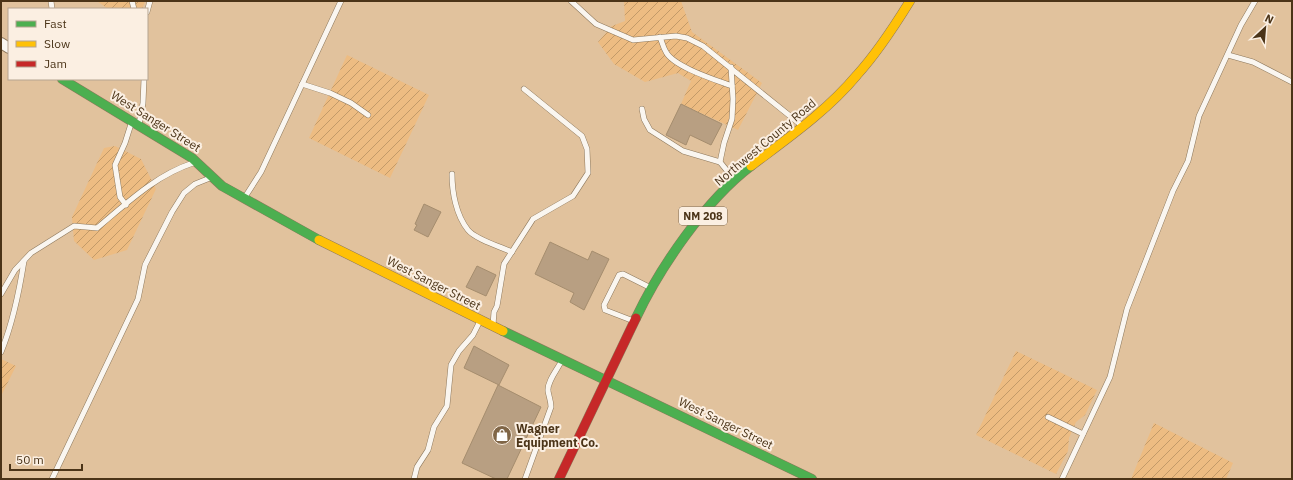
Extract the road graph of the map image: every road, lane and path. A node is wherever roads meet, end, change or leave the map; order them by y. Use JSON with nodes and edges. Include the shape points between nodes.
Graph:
{"nodes":[{"id":1,"x":342,"y":1,"type":"edge"},
{"id":2,"x":571,"y":1,"type":"edge"},
{"id":3,"x":910,"y":1,"type":"edge"},
{"id":4,"x":1255,"y":1,"type":"edge"},
{"id":5,"x":660,"y":37,"type":"junction"},
{"id":6,"x":1228,"y":55,"type":"junction"},
{"id":7,"x":731,"y":67,"type":"junction"},
{"id":8,"x":144,"y":80,"type":"edge"},
{"id":9,"x":73,"y":82,"type":"edge"},
{"id":10,"x":1292,"y":82,"type":"edge"},
{"id":11,"x":302,"y":84,"type":"junction"},
{"id":12,"x":732,"y":86,"type":"junction"},
{"id":13,"x":524,"y":89,"type":"dead end"},
{"id":14,"x":642,"y":109,"type":"dead end"},
{"id":15,"x":368,"y":115,"type":"dead end"},
{"id":16,"x":135,"y":123,"type":"junction"},
{"id":17,"x":803,"y":127,"type":"junction"},
{"id":18,"x":196,"y":162,"type":"junction"},
{"id":19,"x":720,"y":162,"type":"junction"},
{"id":20,"x":452,"y":174,"type":"dead end"},
{"id":21,"x":212,"y":177,"type":"junction"},
{"id":22,"x":734,"y":181,"type":"junction"},
{"id":23,"x":244,"y":200,"type":"junction"},
{"id":24,"x":126,"y":205,"type":"junction"},
{"id":25,"x":512,"y":252,"type":"junction"},
{"id":26,"x":24,"y":260,"type":"junction"},
{"id":27,"x":652,"y":288,"type":"junction"},
{"id":28,"x":1,"y":294,"type":"edge"},
{"id":29,"x":480,"y":320,"type":"junction"},
{"id":30,"x":634,"y":321,"type":"junction"},
{"id":31,"x":492,"y":326,"type":"junction"},
{"id":32,"x":1,"y":352,"type":"edge"},
{"id":33,"x":563,"y":359,"type":"junction"},
{"id":34,"x":606,"y":380,"type":"junction"},
{"id":35,"x":1048,"y":416,"type":"dead end"},
{"id":36,"x":1083,"y":434,"type":"junction"},
{"id":37,"x":52,"y":479,"type":"edge"},
{"id":38,"x":414,"y":479,"type":"edge"},
{"id":39,"x":525,"y":479,"type":"edge"},
{"id":40,"x":559,"y":479,"type":"edge"},
{"id":41,"x":812,"y":479,"type":"edge"},
{"id":42,"x":1062,"y":479,"type":"edge"}],
"edges":[{"from":1,"to":11,"type":"lane"},
{"from":2,"to":5,"type":"lane","via":[[596,24],[611,32],[633,40]]},
{"from":3,"to":17,"type":"main road","name":"Northwest County Road","number":"NM 208","via":[[886,40],[857,76]]},
{"from":4,"to":6,"type":"lane"},
{"from":5,"to":7,"type":"lane","via":[[688,38]]},
{"from":5,"to":12,"type":"lane","via":[[666,53],[681,64],[701,75]]},
{"from":6,"to":10,"type":"lane","via":[[1253,62]]},
{"from":6,"to":36,"type":"lane","via":[[1199,116],[1188,161],[1173,191],[1127,309],[1110,377]]},
{"from":7,"to":12,"type":"lane"},
{"from":7,"to":17,"type":"lane"},
{"from":8,"to":16,"type":"lane","via":[[143,103]]},
{"from":9,"to":16,"type":"main road","name":"West Sanger Street"},
{"from":11,"to":15,"type":"lane","via":[[330,93]]},
{"from":11,"to":23,"type":"lane","via":[[261,172]]},
{"from":12,"to":19,"type":"lane","via":[[732,119]]},
{"from":13,"to":25,"type":"lane","via":[[582,136],[588,173],[573,196],[533,219]]},
{"from":14,"to":19,"type":"lane","via":[[650,130],[683,150]]},
{"from":16,"to":18,"type":"main road","name":"West Sanger Street"},
{"from":16,"to":24,"type":"lane","via":[[115,165],[120,197]]},
{"from":17,"to":22,"type":"main road","name":"Northwest County Road","number":"NM 208"},
{"from":18,"to":21,"type":"main road","name":"West Sanger Street"},
{"from":18,"to":24,"type":"lane","via":[[160,177]]},
{"from":19,"to":22,"type":"lane"},
{"from":20,"to":25,"type":"lane","via":[[452,190],[468,231]]},
{"from":21,"to":23,"type":"main road","name":"West Sanger Street"},
{"from":21,"to":37,"type":"lane","via":[[195,184],[184,193],[172,212],[145,265],[138,299]]},
{"from":22,"to":27,"type":"main road","name":"Northwest County Road","number":"NM 208","via":[[674,251]]},
{"from":23,"to":29,"type":"main road","name":"West Sanger Street"},
{"from":24,"to":26,"type":"lane","via":[[97,228],[74,226]]},
{"from":25,"to":31,"type":"lane","via":[[504,264]]},
{"from":26,"to":28,"type":"lane"},
{"from":26,"to":32,"type":"lane","via":[[19,295]]},
{"from":27,"to":30,"type":"main road","name":"Northwest County Road","number":"NM 208"},
{"from":27,"to":30,"type":"lane","via":[[623,274],[618,275],[604,305],[605,310]]},
{"from":29,"to":31,"type":"main road","name":"West Sanger Street"},
{"from":29,"to":38,"type":"lane","via":[[474,335],[459,351],[451,365],[446,406],[434,427],[428,450],[417,467]]},
{"from":30,"to":34,"type":"main road","name":"Northwest County Road","number":"NM 208"},
{"from":31,"to":33,"type":"main road","name":"West Sanger Street"},
{"from":33,"to":34,"type":"main road","name":"West Sanger Street"},
{"from":33,"to":39,"type":"lane","via":[[549,384],[551,407]]},
{"from":34,"to":40,"type":"main road","name":"Northwest County Road","number":"NM 208"},
{"from":34,"to":41,"type":"main road","name":"West Sanger Street"},
{"from":35,"to":36,"type":"lane"},
{"from":36,"to":42,"type":"lane"}]}
